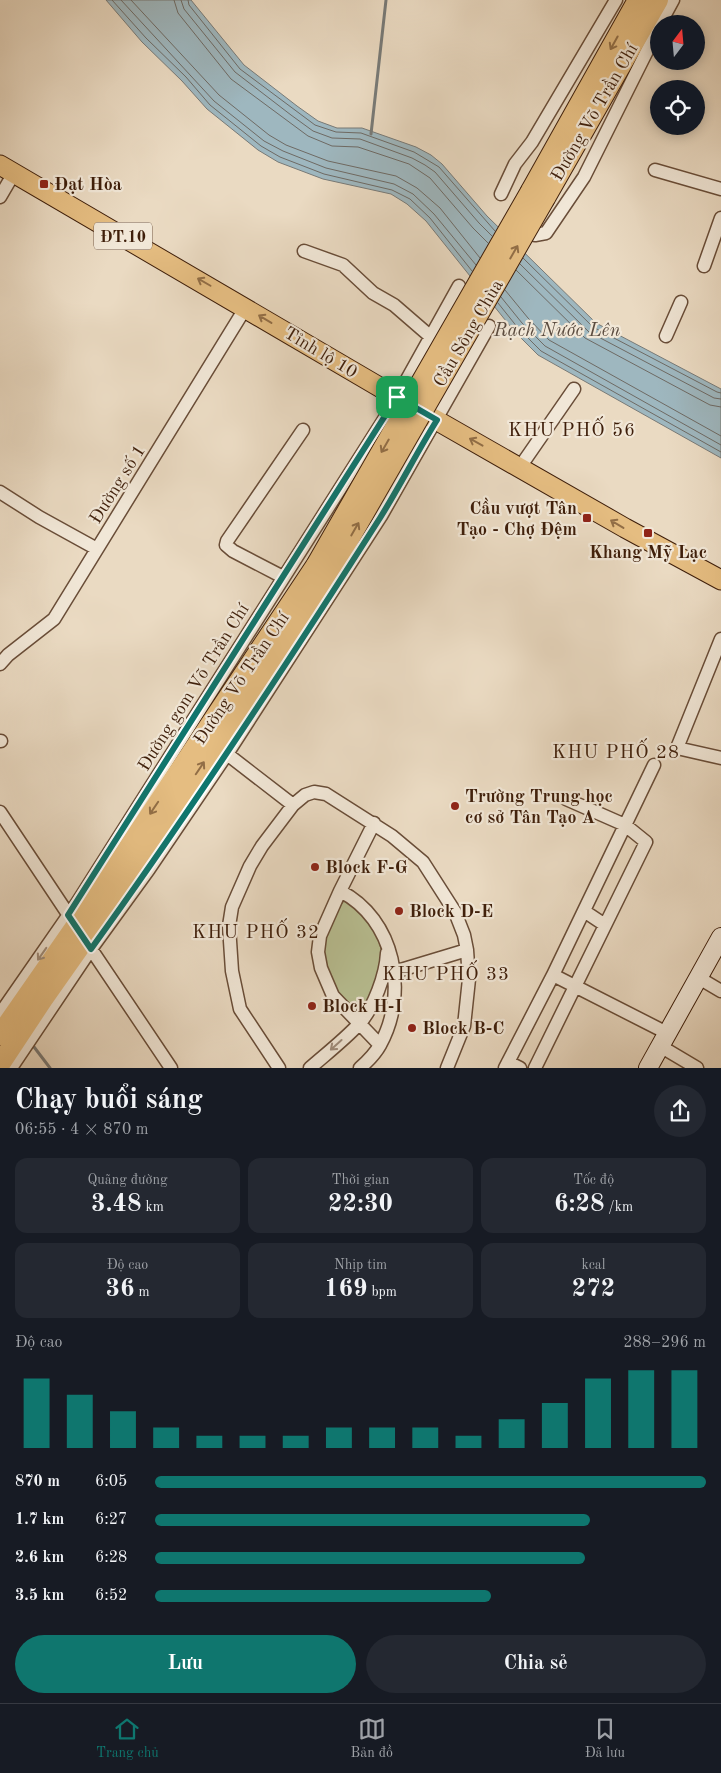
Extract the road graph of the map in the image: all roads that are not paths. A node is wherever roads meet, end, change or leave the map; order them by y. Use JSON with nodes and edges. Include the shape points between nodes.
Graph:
{"nodes":[{"id":1,"x":616,"y":0,"type":"edge"},
{"id":2,"x":638,"y":0,"type":"edge"},
{"id":3,"x":658,"y":0,"type":"edge"},
{"id":4,"x":673,"y":0,"type":"edge"},
{"id":5,"x":665,"y":15,"type":"edge"},
{"id":6,"x":650,"y":44,"type":"edge"},
{"id":7,"x":7,"y":169,"type":"edge"},
{"id":8,"x":655,"y":170,"type":"dead end"},
{"id":9,"x":721,"y":190,"type":"edge"},
{"id":10,"x":501,"y":194,"type":"dead end"},
{"id":11,"x":538,"y":195,"type":"junction"},
{"id":12,"x":0,"y":197,"type":"edge"},
{"id":13,"x":721,"y":221,"type":"edge"},
{"id":14,"x":535,"y":235,"type":"dead end"},
{"id":15,"x":304,"y":251,"type":"dead end"},
{"id":16,"x":704,"y":266,"type":"dead end"},
{"id":17,"x":459,"y":286,"type":"dead end"},
{"id":18,"x":681,"y":302,"type":"dead end"},
{"id":19,"x":246,"y":307,"type":"junction"},
{"id":20,"x":489,"y":326,"type":"dead end"},
{"id":21,"x":666,"y":336,"type":"dead end"},
{"id":22,"x":431,"y":337,"type":"junction"},
{"id":23,"x":574,"y":389,"type":"dead end"},
{"id":24,"x":397,"y":397,"type":"junction"},
{"id":25,"x":437,"y":420,"type":"junction"},
{"id":26,"x":304,"y":430,"type":"dead end"},
{"id":27,"x":520,"y":467,"type":"junction"},
{"id":28,"x":0,"y":492,"type":"edge"},
{"id":29,"x":97,"y":549,"type":"junction"},
{"id":30,"x":324,"y":568,"type":"joint"},
{"id":31,"x":283,"y":578,"type":"junction"},
{"id":32,"x":721,"y":580,"type":"edge"},
{"id":33,"x":721,"y":639,"type":"edge"},
{"id":34,"x":0,"y":664,"type":"edge"},
{"id":35,"x":227,"y":754,"type":"junction"},
{"id":36,"x":721,"y":758,"type":"edge"},
{"id":37,"x":654,"y":766,"type":"dead end"},
{"id":38,"x":566,"y":799,"type":"dead end"},
{"id":39,"x":293,"y":805,"type":"junction"},
{"id":40,"x":0,"y":812,"type":"edge"},
{"id":41,"x":374,"y":823,"type":"junction"},
{"id":42,"x":625,"y":825,"type":"junction"},
{"id":43,"x":340,"y":891,"type":"junction"},
{"id":44,"x":584,"y":911,"type":"junction"},
{"id":45,"x":605,"y":924,"type":"junction"},
{"id":46,"x":80,"y":933,"type":"junction"},
{"id":47,"x":721,"y":937,"type":"edge"},
{"id":48,"x":387,"y":943,"type":"junction"},
{"id":49,"x":467,"y":950,"type":"junction"},
{"id":50,"x":394,"y":972,"type":"junction"},
{"id":51,"x":552,"y":975,"type":"junction"},
{"id":52,"x":699,"y":978,"type":"junction"},
{"id":53,"x":575,"y":986,"type":"junction"},
{"id":54,"x":721,"y":991,"type":"edge"},
{"id":55,"x":29,"y":994,"type":"junction"},
{"id":56,"x":0,"y":1014,"type":"edge"},
{"id":57,"x":359,"y":1024,"type":"junction"},
{"id":58,"x":664,"y":1039,"type":"junction"},
{"id":59,"x":380,"y":1045,"type":"junction"},
{"id":60,"x":7,"y":1056,"type":"edge"},
{"id":61,"x":506,"y":1065,"type":"edge"},
{"id":62,"x":171,"y":1068,"type":"edge"},
{"id":63,"x":279,"y":1068,"type":"edge"},
{"id":64,"x":310,"y":1068,"type":"edge"},
{"id":65,"x":360,"y":1068,"type":"edge"},
{"id":66,"x":447,"y":1068,"type":"edge"},
{"id":67,"x":520,"y":1068,"type":"edge"},
{"id":68,"x":535,"y":1068,"type":"edge"},
{"id":69,"x":648,"y":1068,"type":"edge"},
{"id":70,"x":697,"y":1068,"type":"edge"}],
"edges":[{"from":1,"to":10,"type":"street","via":[[532,142],[515,164]]},
{"from":2,"to":11,"type":"highway","name":"Đường Võ Trần Chí","one_way":true},
{"from":3,"to":11,"type":"highway","name":"Đường Võ Trần Chí"},
{"from":4,"to":5,"type":"street"},
{"from":6,"to":14,"type":"street","via":[[584,176],[546,233]]},
{"from":7,"to":12,"type":"street"},
{"from":19,"to":7,"type":"main road","name":"Tỉnh lộ 10","number":"ĐT.10","one_way":true},
{"from":8,"to":9,"type":"street"},
{"from":11,"to":30,"type":"highway","name":"Cầu Sông Chùa","bridge":true},
{"from":13,"to":16,"type":"street"},
{"from":15,"to":22,"type":"street","via":[[342,265]]},
{"from":17,"to":22,"type":"street","name":"Đường gom Võ Trần Chí"},
{"from":18,"to":21,"type":"street"},
{"from":24,"to":19,"type":"main road","name":"Tỉnh lộ 10","number":"ĐT.10","one_way":true},
{"from":19,"to":29,"type":"street","name":"Đường số 1"},
{"from":20,"to":25,"type":"street","name":"Đường gom Võ Trần Chí"},
{"from":22,"to":24,"type":"street","name":"Đường gom Võ Trần Chí"},
{"from":23,"to":27,"type":"street"},
{"from":24,"to":25,"type":"main road","name":"Tỉnh lộ 10","number":"ĐT.10"},
{"from":24,"to":31,"type":"street","name":"Đường gom Võ Trần Chí"},
{"from":27,"to":25,"type":"main road","name":"Tỉnh lộ 10","number":"ĐT.10","one_way":true},
{"from":25,"to":35,"type":"street","name":"Đường gom Võ Trần Chí","via":[[381,516]]},
{"from":26,"to":31,"type":"street","via":[[226,545]]},
{"from":32,"to":27,"type":"main road","name":"Tỉnh lộ 10","number":"ĐT.10","one_way":true},
{"from":28,"to":29,"type":"street"},
{"from":29,"to":34,"type":"street","name":"Đường số 1","via":[[54,619]]},
{"from":30,"to":46,"type":"highway","name":"Đường Võ Trần Chí"},
{"from":31,"to":46,"type":"street","name":"Đường gom Võ Trần Chí"},
{"from":33,"to":36,"type":"street","via":[[677,748]]},
{"from":35,"to":39,"type":"street"},
{"from":35,"to":46,"type":"street","name":"Đường gom Võ Trần Chí","via":[[149,869]]},
{"from":37,"to":42,"type":"street"},
{"from":38,"to":42,"type":"street"},
{"from":39,"to":41,"type":"street","via":[[305,795],[314,792],[326,794]]},
{"from":39,"to":63,"type":"street","via":[[250,866],[232,906],[230,926],[232,971],[240,1009]]},
{"from":40,"to":46,"type":"street"},
{"from":41,"to":43,"type":"street"},
{"from":41,"to":49,"type":"street","via":[[423,862],[455,912]]},
{"from":42,"to":44,"type":"street"},
{"from":42,"to":45,"type":"street","via":[[646,842]]},
{"from":43,"to":48,"type":"street","via":[[369,911]]},
{"from":43,"to":57,"type":"street","via":[[320,936],[318,952],[333,996]]},
{"from":44,"to":45,"type":"street"},
{"from":44,"to":51,"type":"street"},
{"from":45,"to":53,"type":"street"},
{"from":46,"to":55,"type":"highway","name":"Đường Võ Trần Chí"},
{"from":46,"to":55,"type":"street","name":"Đường gom Võ Trần Chí","one_way":true},
{"from":46,"to":60,"type":"street","name":"Đường gom Võ Trần Chí","via":[[42,1021]]},
{"from":46,"to":62,"type":"street"},
{"from":47,"to":52,"type":"main road"},
{"from":48,"to":50,"type":"street"},
{"from":48,"to":57,"type":"street","via":[[386,964],[378,991]]},
{"from":49,"to":50,"type":"street"},
{"from":49,"to":66,"type":"street","via":[[469,979],[464,1026]]},
{"from":50,"to":59,"type":"street","via":[[392,1013]]},
{"from":51,"to":53,"type":"street"},
{"from":51,"to":61,"type":"street"},
{"from":52,"to":54,"type":"street"},
{"from":52,"to":58,"type":"main road"},
{"from":53,"to":58,"type":"street"},
{"from":53,"to":68,"type":"street"},
{"from":55,"to":56,"type":"street","name":"Đường gom Võ Trần Chí"},
{"from":55,"to":60,"type":"highway","name":"Đường Võ Trần Chí"},
{"from":57,"to":59,"type":"street"},
{"from":57,"to":64,"type":"street","one_way":true},
{"from":58,"to":69,"type":"main road"},
{"from":58,"to":70,"type":"street"},
{"from":59,"to":65,"type":"street"},
{"from":61,"to":67,"type":"street"}]}
